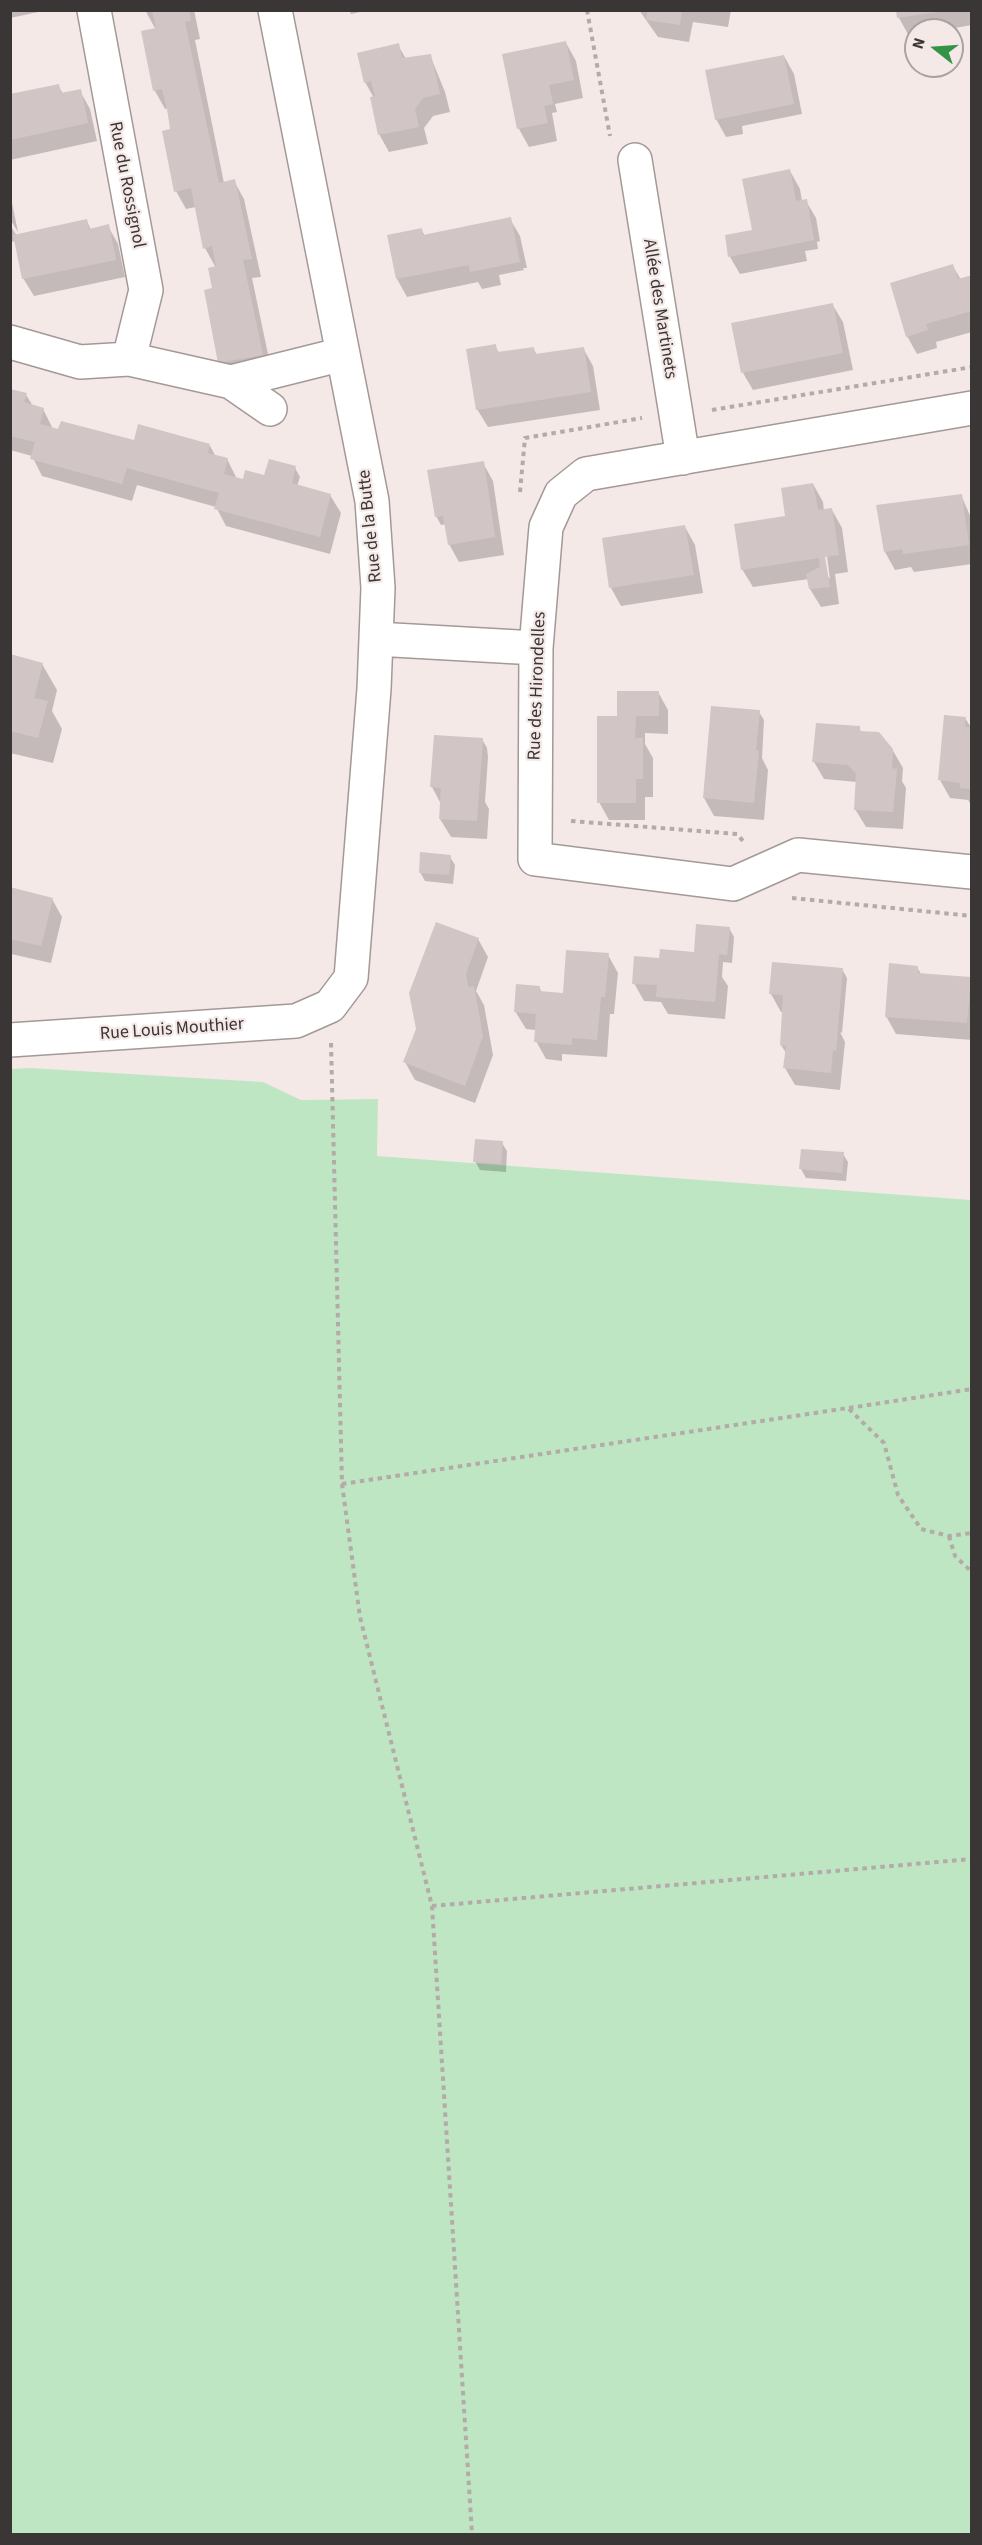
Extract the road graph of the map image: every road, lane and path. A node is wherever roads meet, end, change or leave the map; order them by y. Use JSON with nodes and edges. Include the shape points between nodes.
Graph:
{"nodes":[{"id":1,"x":94,"y":10,"type":"edge"},
{"id":2,"x":275,"y":10,"type":"edge"},
{"id":3,"x":634,"y":160,"type":"dead end"},
{"id":4,"x":10,"y":342,"type":"edge"},
{"id":5,"x":343,"y":354,"type":"junction"},
{"id":6,"x":129,"y":359,"type":"junction"},
{"id":7,"x":231,"y":382,"type":"junction"},
{"id":8,"x":972,"y":408,"type":"edge"},
{"id":9,"x":270,"y":409,"type":"dead end"},
{"id":10,"x":683,"y":458,"type":"junction"},
{"id":11,"x":376,"y":639,"type":"junction"},
{"id":12,"x":536,"y":648,"type":"junction"},
{"id":13,"x":535,"y":818,"type":"junction"},
{"id":14,"x":766,"y":869,"type":"junction"},
{"id":15,"x":972,"y":872,"type":"edge"},
{"id":16,"x":972,"y":916,"type":"edge"},
{"id":17,"x":330,"y":1006,"type":"junction"},
{"id":18,"x":10,"y":1040,"type":"edge"},
{"id":19,"x":972,"y":1389,"type":"edge"},
{"id":20,"x":848,"y":1408,"type":"junction"},
{"id":21,"x":342,"y":1484,"type":"junction"},
{"id":22,"x":972,"y":1533,"type":"edge"},
{"id":23,"x":949,"y":1536,"type":"junction"},
{"id":24,"x":972,"y":1572,"type":"edge"},
{"id":25,"x":972,"y":1859,"type":"edge"},
{"id":26,"x":432,"y":1906,"type":"junction"},
{"id":27,"x":472,"y":2535,"type":"edge"}],
"edges":[{"from":1,"to":6,"type":"street","name":"Rue du Rossignol","via":[[146,290]]},
{"from":2,"to":5,"type":"street","name":"Rue de la Butte"},
{"from":3,"to":10,"type":"street","name":"Allée des Martinets"},
{"from":4,"to":6,"type":"street","via":[[80,362]]},
{"from":5,"to":7,"type":"street"},
{"from":5,"to":11,"type":"street","name":"Rue de la Butte","via":[[372,501],[378,588]]},
{"from":6,"to":7,"type":"street"},
{"from":7,"to":9,"type":"street"},
{"from":8,"to":10,"type":"street","name":"Rue des Hirondelles"},
{"from":10,"to":12,"type":"street","name":"Rue des Hirondelles","via":[[586,474],[561,494],[546,527]]},
{"from":11,"to":12,"type":"street"},
{"from":11,"to":17,"type":"street","name":"Rue de la Butte","via":[[351,978]]},
{"from":12,"to":13,"type":"street","name":"Rue des Hirondelles"},
{"from":13,"to":14,"type":"path","via":[[737,834]]},
{"from":13,"to":14,"type":"street","name":"Rue des Hirondelles","via":[[535,860],[733,884]]},
{"from":14,"to":15,"type":"street","name":"Rue des Hirondelles","via":[[798,855]]},
{"from":14,"to":16,"type":"path","via":[[790,898]]},
{"from":17,"to":18,"type":"street","name":"Rue Louis Mouthier","via":[[296,1021]]},
{"from":17,"to":21,"type":"path"},
{"from":19,"to":20,"type":"path"},
{"from":20,"to":21,"type":"path"},
{"from":20,"to":23,"type":"path","via":[[884,1443],[898,1495],[921,1529]]},
{"from":21,"to":26,"type":"path","via":[[360,1617]]},
{"from":22,"to":23,"type":"path"},
{"from":23,"to":24,"type":"path","via":[[955,1556]]},
{"from":25,"to":26,"type":"path"},
{"from":26,"to":27,"type":"path"}]}
